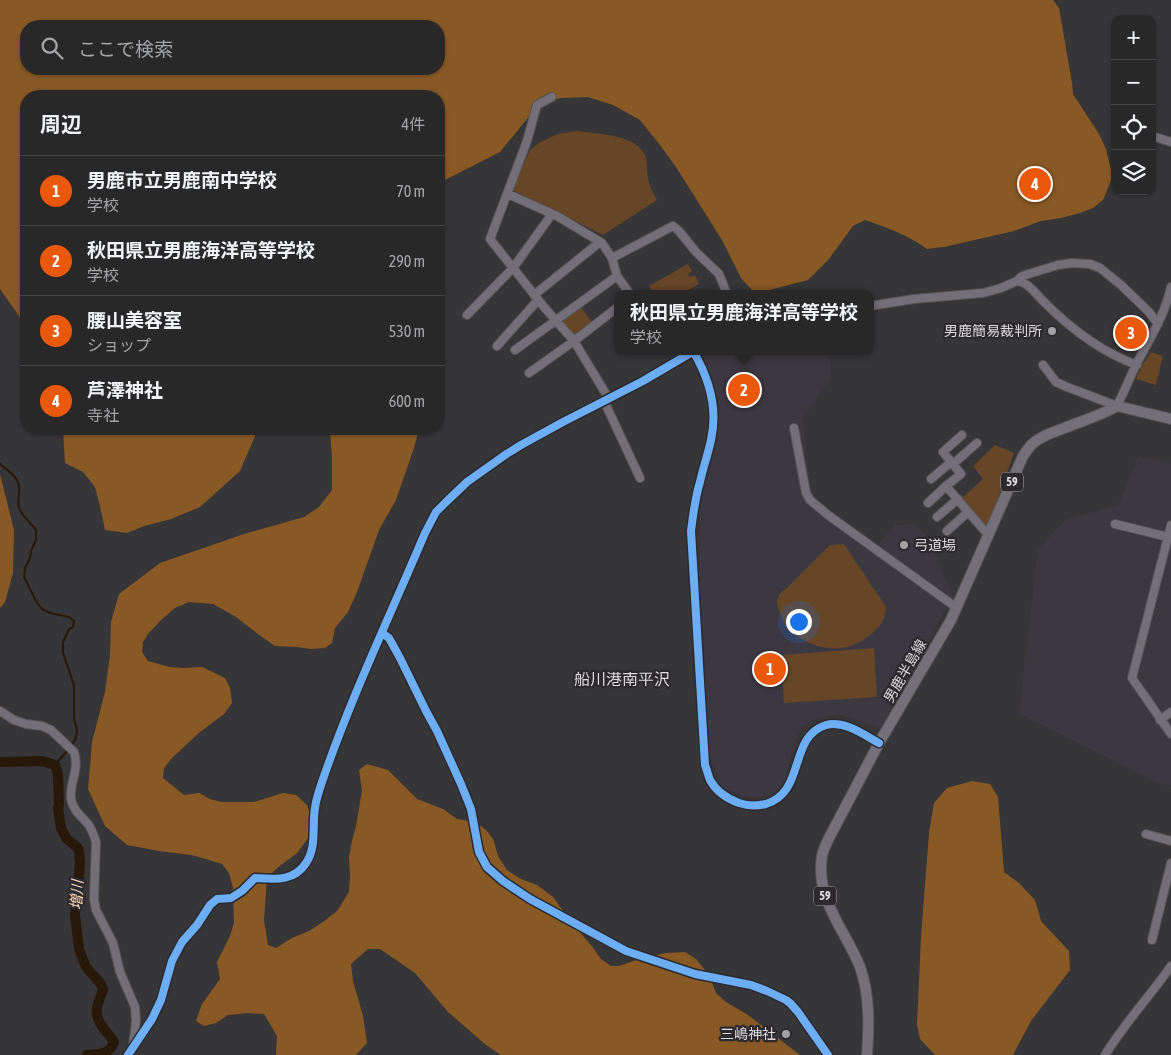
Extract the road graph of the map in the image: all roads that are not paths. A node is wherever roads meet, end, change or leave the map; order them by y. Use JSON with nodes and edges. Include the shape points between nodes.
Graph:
{"nodes":[{"id":1,"x":552,"y":97,"type":"dead end"},
{"id":2,"x":1156,"y":137,"type":"edge"},
{"id":3,"x":1171,"y":142,"type":"edge"},
{"id":4,"x":508,"y":194,"type":"junction"},
{"id":5,"x":552,"y":214,"type":"junction"},
{"id":6,"x":600,"y":242,"type":"junction"},
{"id":7,"x":612,"y":258,"type":"junction"},
{"id":8,"x":514,"y":268,"type":"junction"},
{"id":9,"x":617,"y":276,"type":"junction"},
{"id":10,"x":1017,"y":281,"type":"junction"},
{"id":11,"x":1171,"y":287,"type":"edge"},
{"id":12,"x":627,"y":290,"type":"edge"},
{"id":13,"x":725,"y":290,"type":"edge"},
{"id":14,"x":536,"y":298,"type":"junction"},
{"id":15,"x":1170,"y":300,"type":"edge"},
{"id":16,"x":874,"y":305,"type":"edge"},
{"id":17,"x":614,"y":310,"type":"edge"},
{"id":18,"x":467,"y":315,"type":"dead end"},
{"id":19,"x":555,"y":320,"type":"junction"},
{"id":20,"x":1158,"y":324,"type":"junction"},
{"id":21,"x":574,"y":342,"type":"junction"},
{"id":22,"x":497,"y":346,"type":"dead end"},
{"id":23,"x":515,"y":350,"type":"dead end"},
{"id":24,"x":686,"y":355,"type":"edge"},
{"id":25,"x":695,"y":355,"type":"edge"},
{"id":26,"x":1136,"y":364,"type":"junction"},
{"id":27,"x":1042,"y":365,"type":"dead end"},
{"id":28,"x":529,"y":373,"type":"dead end"},
{"id":29,"x":606,"y":400,"type":"junction"},
{"id":30,"x":1117,"y":406,"type":"junction"},
{"id":31,"x":1171,"y":419,"type":"edge"},
{"id":32,"x":794,"y":428,"type":"dead end"},
{"id":33,"x":962,"y":435,"type":"dead end"},
{"id":34,"x":977,"y":443,"type":"dead end"},
{"id":35,"x":952,"y":463,"type":"junction"},
{"id":36,"x":640,"y":478,"type":"dead end"},
{"id":37,"x":931,"y":479,"type":"dead end"},
{"id":38,"x":946,"y":486,"type":"junction"},
{"id":39,"x":958,"y":499,"type":"junction"},
{"id":40,"x":928,"y":503,"type":"dead end"},
{"id":41,"x":968,"y":512,"type":"junction"},
{"id":42,"x":937,"y":517,"type":"dead end"},
{"id":43,"x":1115,"y":524,"type":"dead end"},
{"id":44,"x":1171,"y":525,"type":"edge"},
{"id":45,"x":947,"y":530,"type":"dead end"},
{"id":46,"x":989,"y":536,"type":"junction"},
{"id":47,"x":1168,"y":537,"type":"junction"},
{"id":48,"x":957,"y":608,"type":"junction"},
{"id":49,"x":382,"y":633,"type":"junction"},
{"id":50,"x":0,"y":711,"type":"edge"},
{"id":51,"x":1171,"y":712,"type":"edge"},
{"id":52,"x":1160,"y":720,"type":"junction"},
{"id":53,"x":1171,"y":734,"type":"edge"},
{"id":54,"x":879,"y":743,"type":"junction"},
{"id":55,"x":1146,"y":834,"type":"dead end"},
{"id":56,"x":1171,"y":841,"type":"edge"},
{"id":57,"x":1171,"y":863,"type":"edge"},
{"id":58,"x":1152,"y":940,"type":"dead end"},
{"id":59,"x":1171,"y":966,"type":"edge"},
{"id":60,"x":130,"y":1052,"type":"edge"},
{"id":61,"x":828,"y":1055,"type":"edge"},
{"id":62,"x":867,"y":1055,"type":"edge"},
{"id":63,"x":1105,"y":1055,"type":"edge"}],
"edges":[{"from":1,"to":4,"type":"street","via":[[537,105]]},
{"from":2,"to":3,"type":"street"},
{"from":4,"to":5,"type":"street"},
{"from":4,"to":8,"type":"street","via":[[490,239]]},
{"from":5,"to":6,"type":"street"},
{"from":5,"to":8,"type":"street"},
{"from":6,"to":7,"type":"street"},
{"from":6,"to":14,"type":"street"},
{"from":7,"to":9,"type":"street"},
{"from":7,"to":13,"type":"street","via":[[673,226],[719,274]]},
{"from":8,"to":14,"type":"street"},
{"from":8,"to":18,"type":"street"},
{"from":9,"to":12,"type":"street"},
{"from":9,"to":19,"type":"street"},
{"from":10,"to":16,"type":"street","via":[[983,293]]},
{"from":10,"to":20,"type":"street","via":[[1022,276],[1058,265],[1090,264],[1121,285]]},
{"from":10,"to":26,"type":"street","via":[[1026,284],[1058,316],[1090,340]]},
{"from":11,"to":15,"type":"street"},
{"from":14,"to":19,"type":"street"},
{"from":14,"to":22,"type":"street"},
{"from":15,"to":20,"type":"street"},
{"from":17,"to":21,"type":"street"},
{"from":19,"to":21,"type":"street"},
{"from":19,"to":23,"type":"street"},
{"from":20,"to":26,"type":"street"},
{"from":21,"to":28,"type":"street"},
{"from":21,"to":29,"type":"street"},
{"from":24,"to":29,"type":"street"},
{"from":25,"to":54,"type":"street","via":[[706,375],[714,420],[691,531],[705,765],[710,780],[720,793],[731,800],[755,806],[772,802],[785,792],[805,741],[826,725],[842,724]]},
{"from":26,"to":30,"type":"street"},
{"from":27,"to":30,"type":"street","via":[[1056,382]]},
{"from":29,"to":36,"type":"street"},
{"from":29,"to":49,"type":"street","via":[[521,445],[467,482],[436,512]]},
{"from":30,"to":31,"type":"main road"},
{"from":30,"to":46,"type":"main road","name":"男鹿半島線","number":"59","via":[[1050,434],[1030,446]]},
{"from":32,"to":48,"type":"street","via":[[810,500]]},
{"from":33,"to":35,"type":"street","via":[[943,452]]},
{"from":34,"to":35,"type":"street"},
{"from":35,"to":37,"type":"street"},
{"from":35,"to":38,"type":"street","via":[[961,474]]},
{"from":38,"to":39,"type":"street"},
{"from":38,"to":40,"type":"street"},
{"from":39,"to":41,"type":"street"},
{"from":39,"to":42,"type":"street"},
{"from":41,"to":45,"type":"street"},
{"from":41,"to":46,"type":"street"},
{"from":43,"to":47,"type":"street"},
{"from":44,"to":47,"type":"street"},
{"from":46,"to":48,"type":"main road","name":"男鹿半島線","number":"59"},
{"from":47,"to":52,"type":"street","via":[[1132,678]]},
{"from":48,"to":54,"type":"main road","name":"男鹿半島線","number":"59"},
{"from":49,"to":60,"type":"street","via":[[318,792],[313,844],[306,864],[298,872],[282,879],[255,878],[231,898],[217,899],[210,905],[179,947],[161,1000]]},
{"from":49,"to":61,"type":"street","via":[[389,638],[438,731],[461,784],[479,852],[487,867],[530,899],[626,951],[695,974],[751,985],[786,1000]]},
{"from":50,"to":60,"type":"street","via":[[14,720],[51,730],[74,752],[76,772],[71,801],[89,825],[96,842],[96,910],[112,943],[135,1007],[136,1021]]},
{"from":51,"to":52,"type":"street"},
{"from":52,"to":53,"type":"street"},
{"from":54,"to":62,"type":"main road","name":"男鹿半島線","number":"59","via":[[829,838],[822,854],[821,869],[830,910],[860,968],[867,995]]},
{"from":55,"to":56,"type":"street"},
{"from":57,"to":58,"type":"street"},
{"from":59,"to":63,"type":"street"}]}
